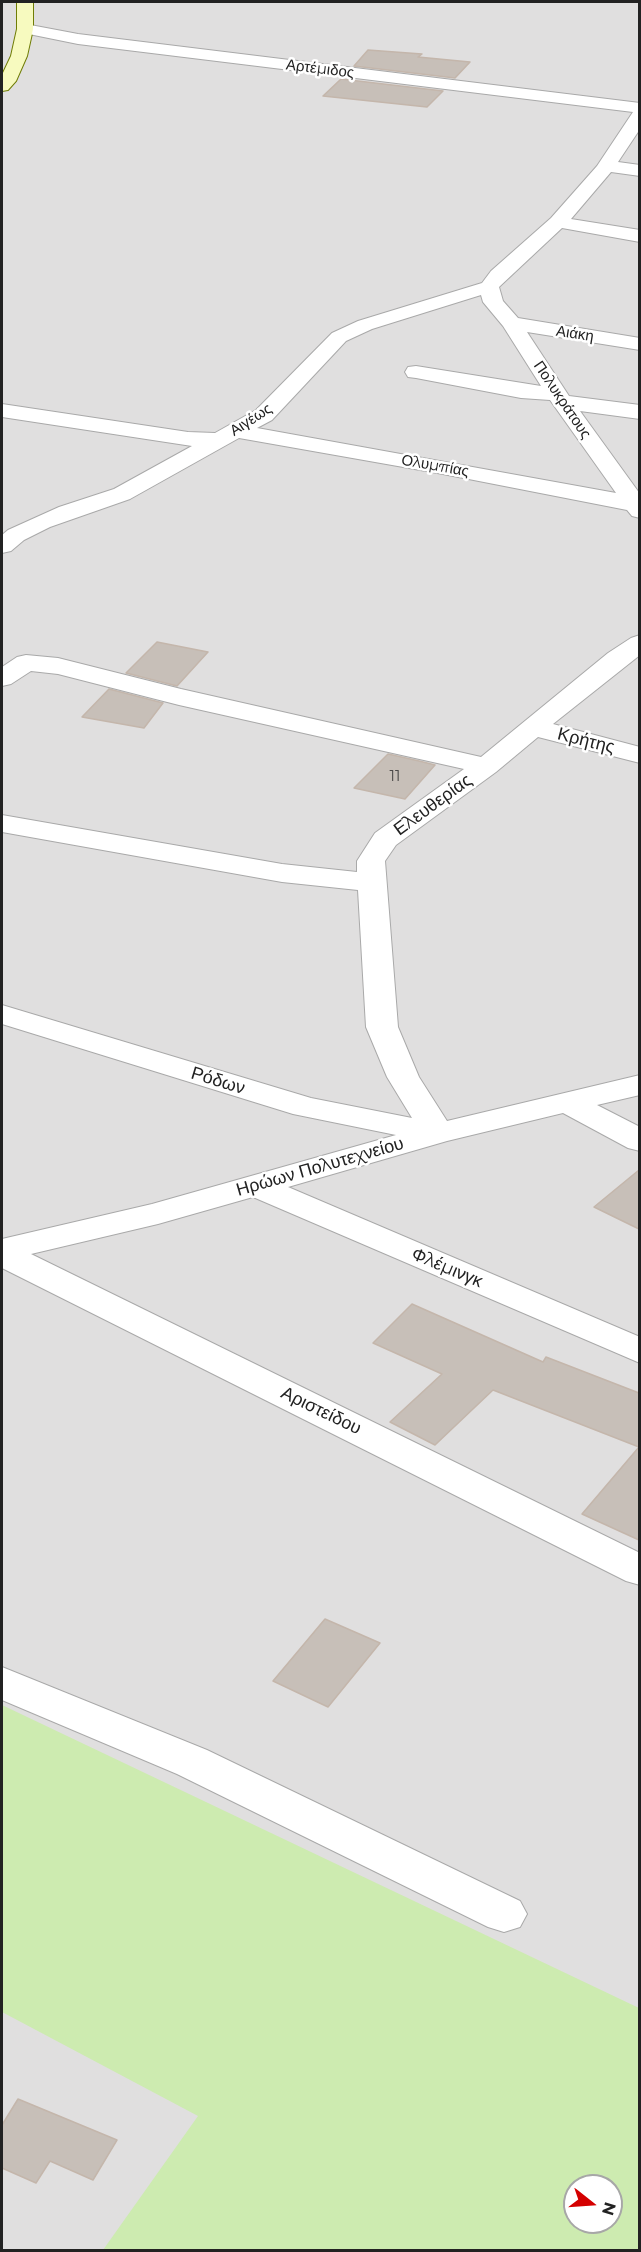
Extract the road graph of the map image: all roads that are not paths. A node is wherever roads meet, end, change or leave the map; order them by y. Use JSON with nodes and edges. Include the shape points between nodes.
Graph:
{"nodes":[{"id":1,"x":25,"y":2,"type":"edge"},
{"id":2,"x":19,"y":27,"type":"junction"},
{"id":3,"x":2,"y":86,"type":"edge"},
{"id":4,"x":639,"y":108,"type":"edge"},
{"id":5,"x":639,"y":115,"type":"edge"},
{"id":6,"x":606,"y":166,"type":"junction"},
{"id":7,"x":639,"y":171,"type":"edge"},
{"id":8,"x":558,"y":222,"type":"junction"},
{"id":9,"x":639,"y":236,"type":"edge"},
{"id":10,"x":489,"y":287,"type":"junction"},
{"id":11,"x":511,"y":323,"type":"junction"},
{"id":12,"x":639,"y":344,"type":"edge"},
{"id":13,"x":416,"y":372,"type":"dead end"},
{"id":14,"x":559,"y":398,"type":"junction"},
{"id":15,"x":2,"y":410,"type":"edge"},
{"id":16,"x":639,"y":412,"type":"edge"},
{"id":17,"x":228,"y":435,"type":"junction"},
{"id":18,"x":637,"y":508,"type":"edge"},
{"id":19,"x":2,"y":546,"type":"edge"},
{"id":20,"x":636,"y":648,"type":"edge"},
{"id":21,"x":2,"y":678,"type":"edge"},
{"id":22,"x":533,"y":727,"type":"junction"},
{"id":23,"x":639,"y":755,"type":"edge"},
{"id":24,"x":486,"y":766,"type":"junction"},
{"id":25,"x":2,"y":823,"type":"edge"},
{"id":26,"x":373,"y":883,"type":"junction"},
{"id":27,"x":2,"y":1014,"type":"edge"},
{"id":28,"x":639,"y":1085,"type":"edge"},
{"id":29,"x":568,"y":1102,"type":"junction"},
{"id":30,"x":438,"y":1133,"type":"junction"},
{"id":31,"x":639,"y":1141,"type":"edge"},
{"id":32,"x":255,"y":1185,"type":"junction"},
{"id":33,"x":2,"y":1252,"type":"edge"},
{"id":34,"x":639,"y":1351,"type":"edge"},
{"id":35,"x":639,"y":1571,"type":"edge"},
{"id":36,"x":2,"y":1683,"type":"edge"},
{"id":37,"x":504,"y":1914,"type":"dead end"}],
"edges":[{"from":1,"to":2,"type":"street"},
{"from":2,"to":3,"type":"street","via":[[19,56]]},
{"from":2,"to":4,"type":"street","name":"Αρτέμιδος","via":[[78,39]]},
{"from":5,"to":6,"type":"street"},
{"from":6,"to":7,"type":"street"},
{"from":6,"to":8,"type":"street"},
{"from":8,"to":9,"type":"street"},
{"from":8,"to":10,"type":"street"},
{"from":10,"to":11,"type":"street","name":"Πολυκράτους","via":[[493,302]]},
{"from":10,"to":17,"type":"street","name":"Αιγέως","via":[[339,337],[272,408]]},
{"from":11,"to":12,"type":"street","name":"Αιάκη"},
{"from":11,"to":14,"type":"street","name":"Πολυκράτους"},
{"from":13,"to":14,"type":"street"},
{"from":14,"to":16,"type":"street"},
{"from":14,"to":18,"type":"street","name":"Πολυκράτους"},
{"from":15,"to":17,"type":"street","name":"Ολυμπίας","via":[[188,439]]},
{"from":17,"to":18,"type":"street","name":"Ολυμπίας","via":[[443,467]]},
{"from":17,"to":19,"type":"street","name":"Αιγέως","via":[[122,494],[67,512],[16,535]]},
{"from":20,"to":22,"type":"street","name":"Ελευθερίας"},
{"from":21,"to":24,"type":"street","via":[[26,663],[58,666]]},
{"from":22,"to":23,"type":"street","name":"Κρήτης"},
{"from":22,"to":24,"type":"street","name":"Ελευθερίας"},
{"from":24,"to":26,"type":"street","name":"Ελευθερίας","via":[[385,839],[371,861]]},
{"from":25,"to":26,"type":"street","via":[[282,873]]},
{"from":26,"to":30,"type":"street","name":"Ελευθερίας","via":[[382,1027],[403,1077]]},
{"from":27,"to":30,"type":"street","name":"Ρόδων","via":[[305,1107]]},
{"from":28,"to":29,"type":"street","name":"Ηρώων Πολυτεχνείου"},
{"from":29,"to":30,"type":"street","name":"Ηρώων Πολυτεχνείου"},
{"from":29,"to":31,"type":"street"},
{"from":30,"to":32,"type":"street","name":"Ηρώων Πολυτεχνείου"},
{"from":32,"to":33,"type":"street","name":"Ηρώων Πολυτεχνείου"},
{"from":32,"to":34,"type":"street","name":"Φλέμινγκ"},
{"from":33,"to":35,"type":"street","name":"Αριστείδου"},
{"from":36,"to":37,"type":"street","via":[[192,1762]]}]}
